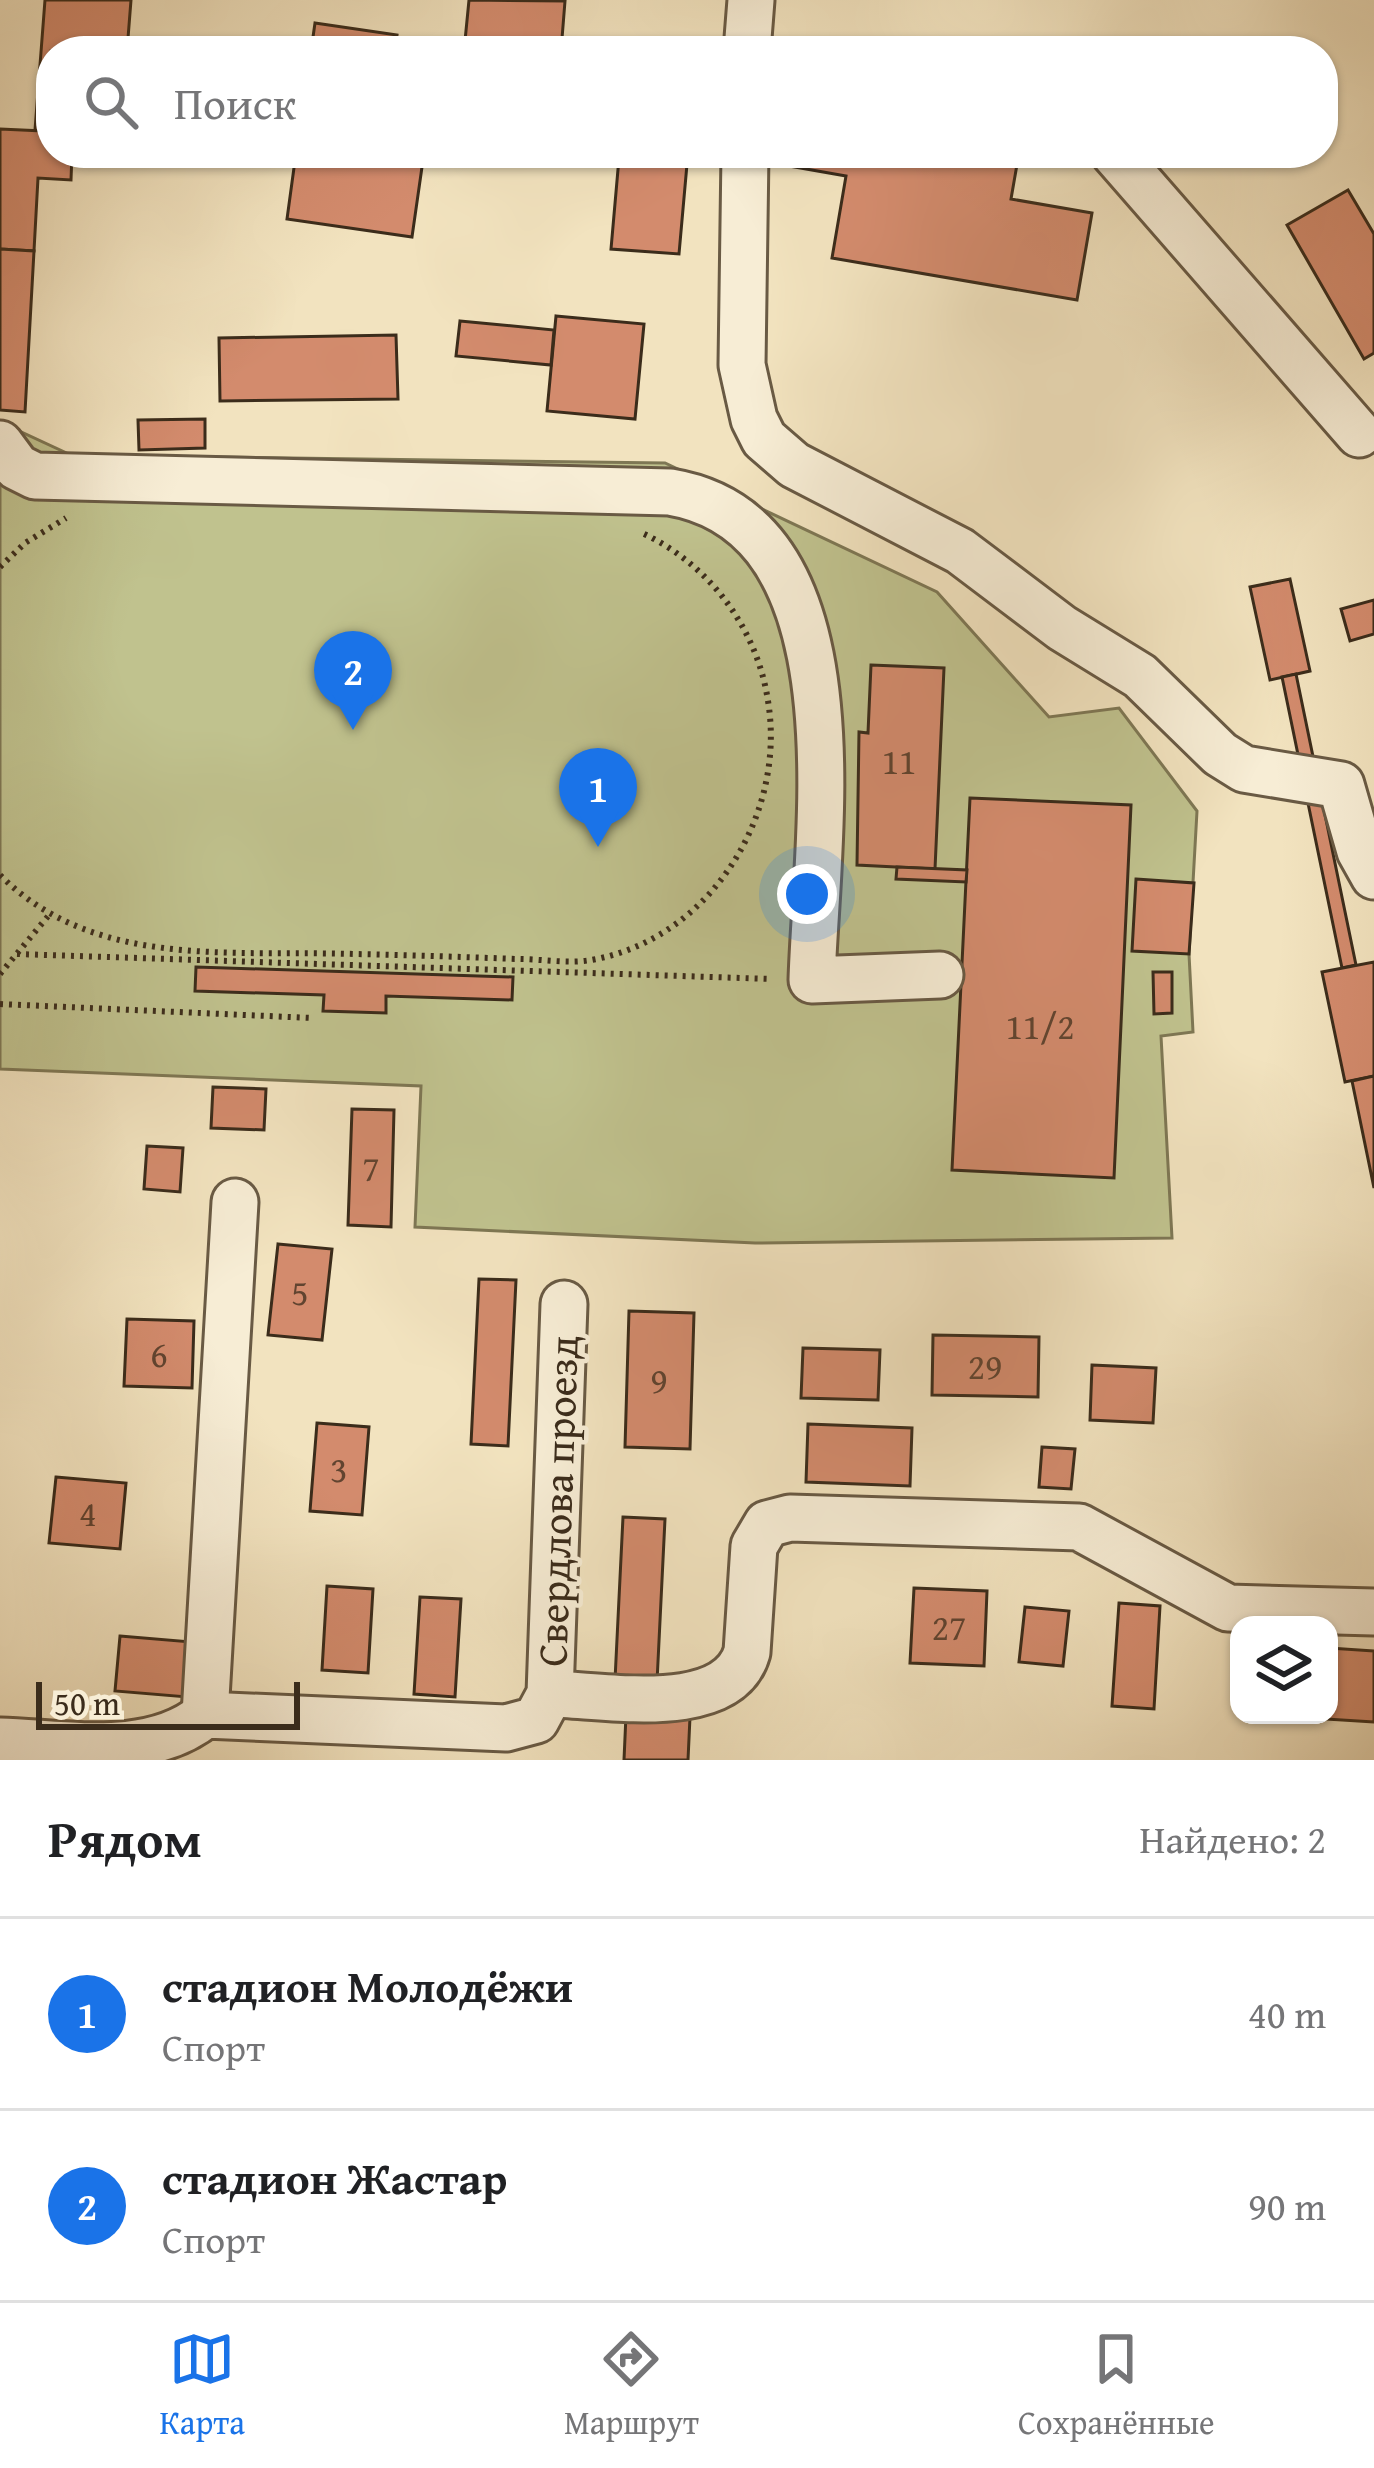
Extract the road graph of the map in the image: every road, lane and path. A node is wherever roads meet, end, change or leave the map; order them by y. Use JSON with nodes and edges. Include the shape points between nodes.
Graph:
{"nodes":[{"id":1,"x":751,"y":0,"type":"edge"},
{"id":2,"x":748,"y":36,"type":"edge"},
{"id":3,"x":745,"y":168,"type":"edge"},
{"id":4,"x":1127,"y":168,"type":"edge"},
{"id":5,"x":1360,"y":434,"type":"dead end"},
{"id":6,"x":0,"y":444,"type":"edge"},
{"id":7,"x":634,"y":529,"type":"dead end"},
{"id":8,"x":0,"y":874,"type":"edge"},
{"id":9,"x":1374,"y":876,"type":"edge"},
{"id":10,"x":49,"y":916,"type":"junction"},
{"id":11,"x":17,"y":954,"type":"junction"},
{"id":12,"x":0,"y":974,"type":"edge"},
{"id":13,"x":940,"y":975,"type":"dead end"},
{"id":14,"x":812,"y":980,"type":"junction"},
{"id":15,"x":0,"y":1004,"type":"edge"},
{"id":16,"x":312,"y":1018,"type":"dead end"},
{"id":17,"x":236,"y":1202,"type":"dead end"},
{"id":18,"x":564,"y":1304,"type":"dead end"},
{"id":19,"x":1374,"y":1612,"type":"edge"},
{"id":20,"x":550,"y":1694,"type":"junction"},
{"id":21,"x":205,"y":1714,"type":"junction"},
{"id":22,"x":0,"y":1741,"type":"edge"}],
"edges":[{"from":1,"to":2,"type":"street"},
{"from":3,"to":9,"type":"street","via":[[742,365],[764,439],[810,476],[960,551],[1140,676],[1244,769],[1341,785]]},
{"from":4,"to":5,"type":"street"},
{"from":6,"to":14,"type":"street","via":[[35,476],[670,492],[735,517],[770,550],[809,647],[820,729]]},
{"from":7,"to":10,"type":"path","via":[[679,554],[732,608],[765,680],[772,722],[761,808],[744,848],[692,911],[659,934],[588,961],[143,946]]},
{"from":8,"to":10,"type":"path"},
{"from":10,"to":11,"type":"path"},
{"from":11,"to":12,"type":"path"},
{"from":11,"to":14,"type":"path"},
{"from":13,"to":14,"type":"street"},
{"from":15,"to":16,"type":"path"},
{"from":17,"to":21,"type":"street"},
{"from":18,"to":20,"type":"street","name":"Свердлова проезд"},
{"from":19,"to":20,"type":"street","via":[[1228,1608],[1079,1526],[790,1518],[767,1524],[754,1546],[747,1652],[722,1688],[694,1696]]},
{"from":20,"to":21,"type":"street","name":"Свердлова проезд","via":[[536,1720],[506,1728]]},
{"from":21,"to":22,"type":"street","via":[[183,1733],[137,1746]]}]}
